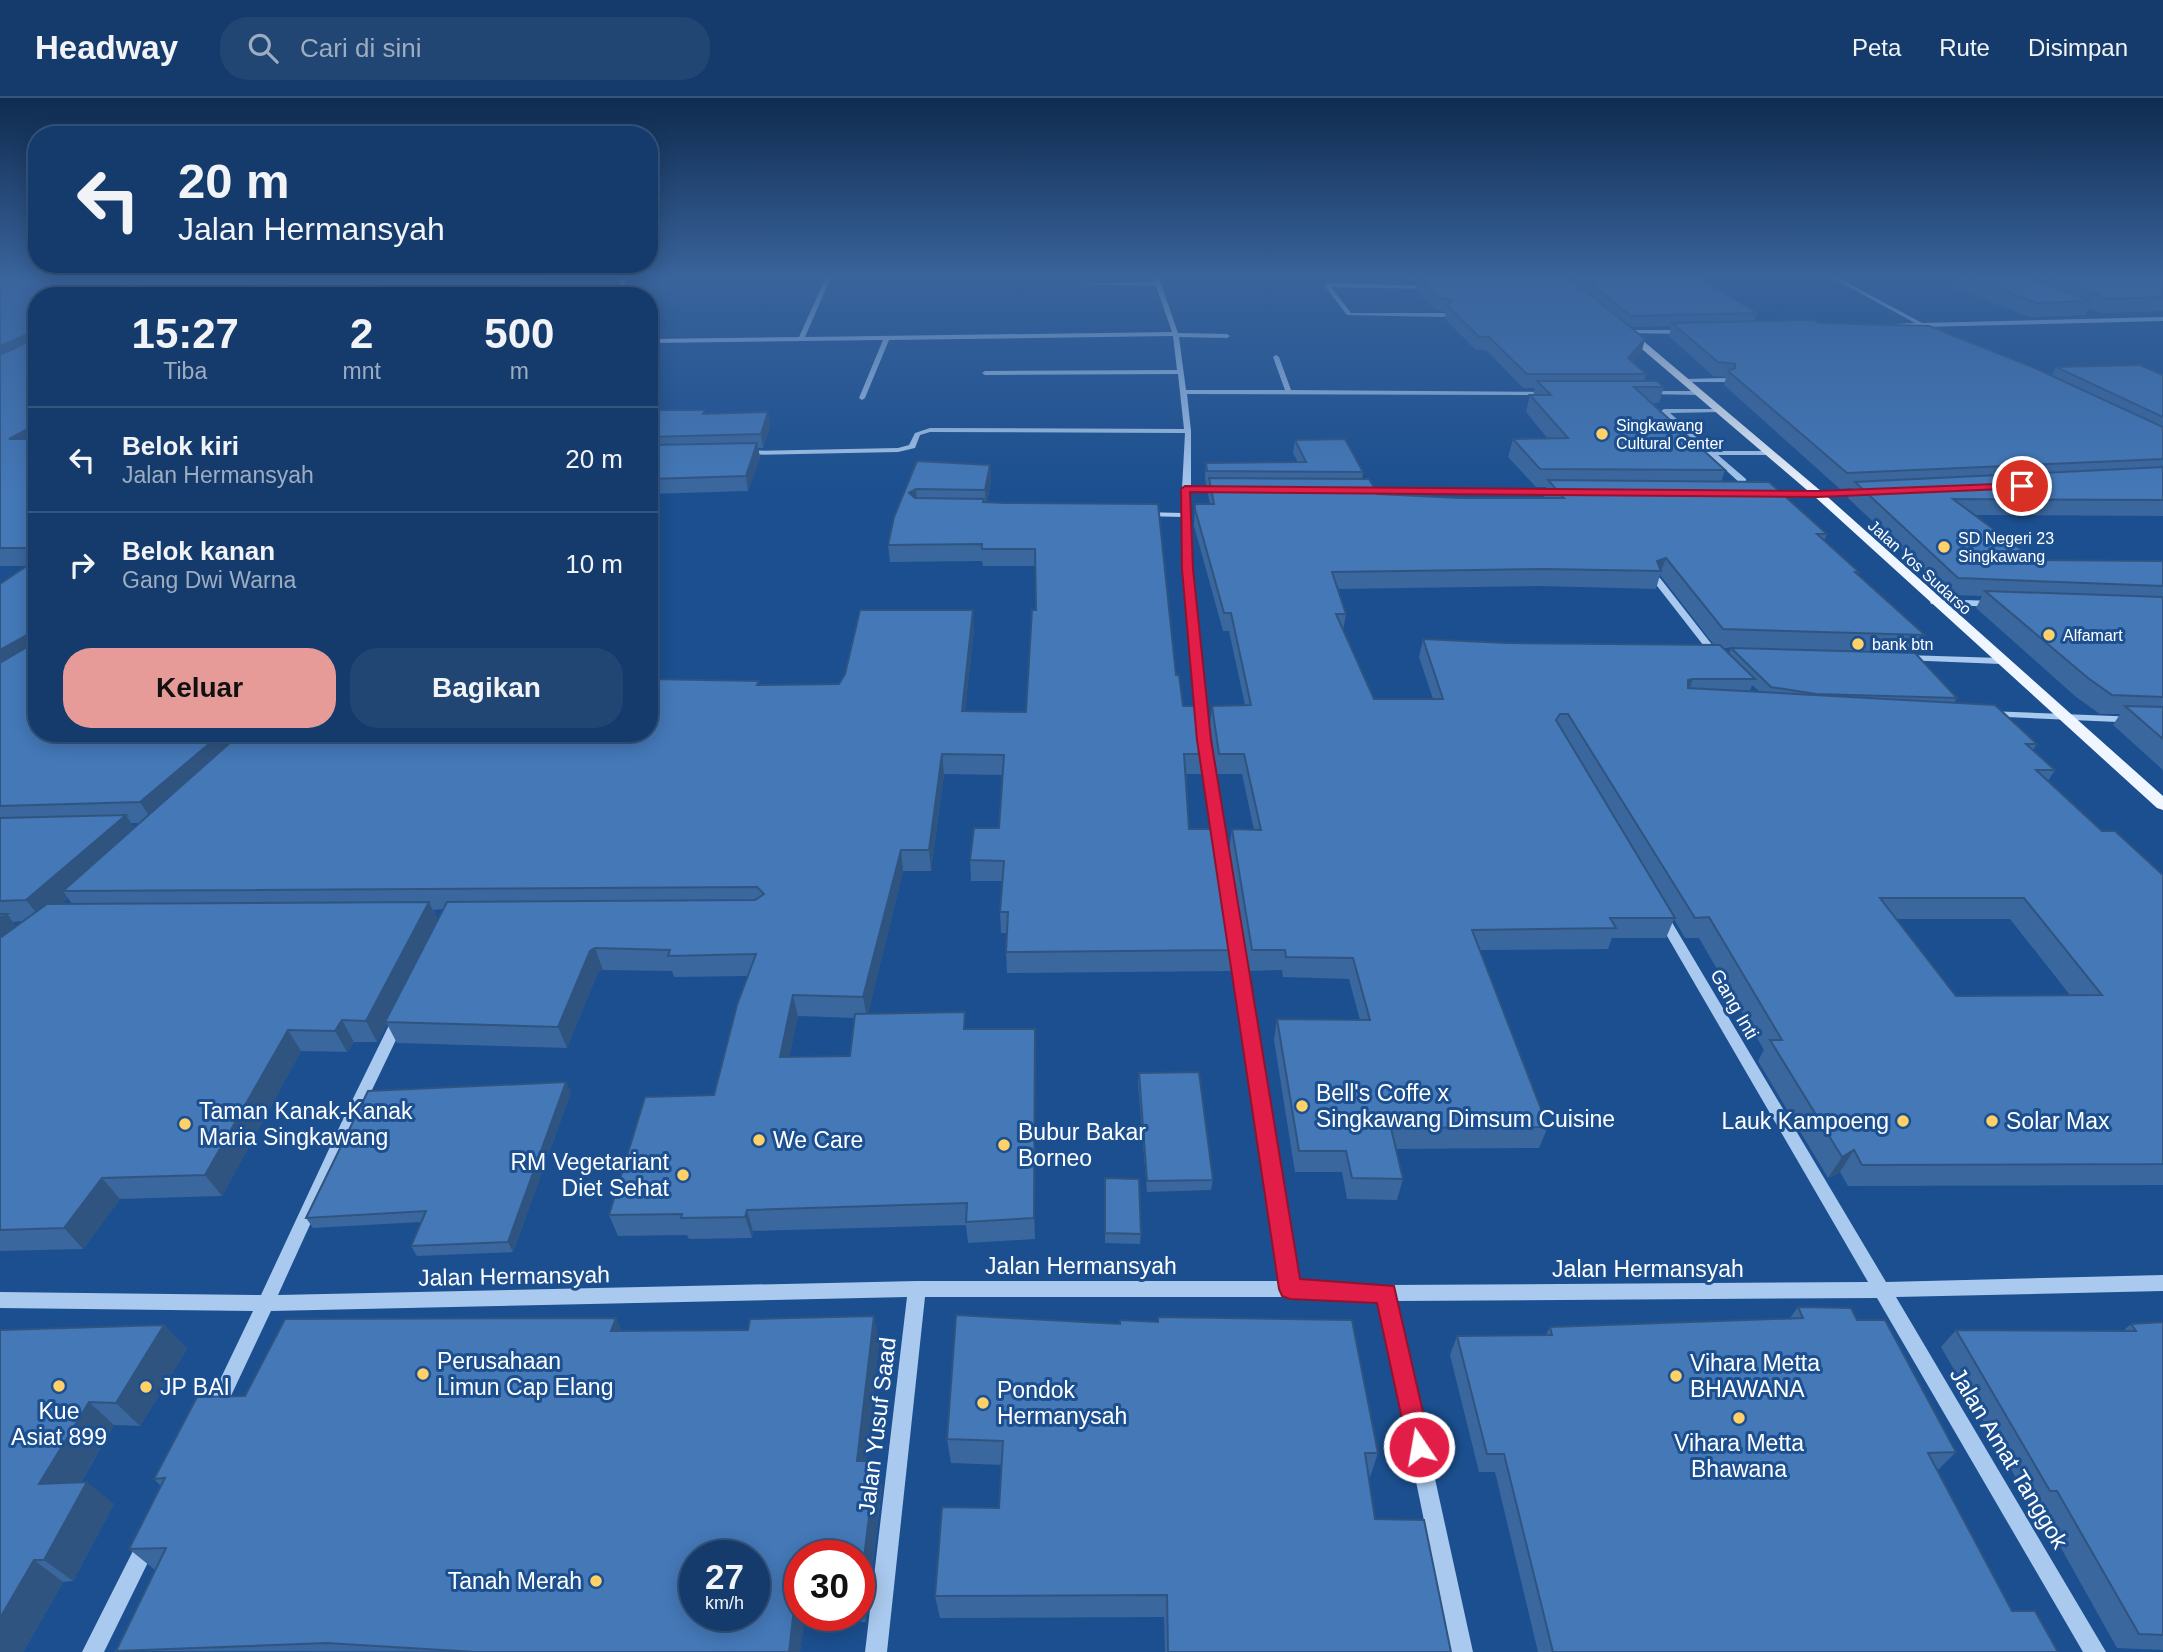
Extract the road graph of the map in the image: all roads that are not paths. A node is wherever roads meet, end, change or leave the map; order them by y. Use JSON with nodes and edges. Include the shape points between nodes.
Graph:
{"nodes":[{"id":1,"x":883,"y":348,"type":"edge"},
{"id":2,"x":1178,"y":348,"type":"edge"},
{"id":3,"x":1646,"y":348,"type":"edge"},
{"id":4,"x":1276,"y":357,"type":"dead end"},
{"id":5,"x":1181,"y":372,"type":"junction"},
{"id":6,"x":985,"y":373,"type":"dead end"},
{"id":7,"x":1726,"y":380,"type":"edge"},
{"id":8,"x":1684,"y":381,"type":"junction"},
{"id":9,"x":1184,"y":392,"type":"junction"},
{"id":10,"x":1289,"y":393,"type":"junction"},
{"id":11,"x":1554,"y":393,"type":"edge"},
{"id":12,"x":1634,"y":393,"type":"edge"},
{"id":13,"x":1702,"y":393,"type":"junction"},
{"id":14,"x":862,"y":398,"type":"dead end"},
{"id":15,"x":1721,"y":411,"type":"junction"},
{"id":16,"x":1188,"y":431,"type":"junction"},
{"id":17,"x":731,"y":453,"type":"edge"},
{"id":18,"x":1711,"y":453,"type":"junction"},
{"id":19,"x":1770,"y":453,"type":"junction"},
{"id":20,"x":1710,"y":463,"type":"edge"},
{"id":21,"x":1722,"y":463,"type":"junction"},
{"id":22,"x":1743,"y":481,"type":"edge"},
{"id":23,"x":1185,"y":489,"type":"junction"},
{"id":24,"x":1240,"y":490,"type":"edge"},
{"id":25,"x":1348,"y":491,"type":"edge"},
{"id":26,"x":1569,"y":493,"type":"edge"},
{"id":27,"x":1871,"y":493,"type":"edge"},
{"id":28,"x":1763,"y":494,"type":"edge"},
{"id":29,"x":1818,"y":494,"type":"junction"},
{"id":30,"x":1132,"y":514,"type":"edge"},
{"id":31,"x":1186,"y":514,"type":"junction"},
{"id":32,"x":1657,"y":580,"type":"edge"},
{"id":33,"x":1934,"y":602,"type":"junction"},
{"id":34,"x":2002,"y":604,"type":"edge"},
{"id":35,"x":1724,"y":658,"type":"edge"},
{"id":36,"x":1891,"y":658,"type":"edge"},
{"id":37,"x":2001,"y":661,"type":"junction"},
{"id":38,"x":1982,"y":714,"type":"edge"},
{"id":39,"x":2064,"y":717,"type":"junction"},
{"id":40,"x":2163,"y":721,"type":"edge"},
{"id":41,"x":2163,"y":805,"type":"edge"},
{"id":42,"x":1651,"y":898,"type":"edge"},
{"id":43,"x":407,"y":1004,"type":"edge"},
{"id":44,"x":2163,"y":1283,"type":"edge"},
{"id":45,"x":917,"y":1289,"type":"junction"},
{"id":46,"x":1290,"y":1289,"type":"junction"},
{"id":47,"x":1880,"y":1290,"type":"junction"},
{"id":48,"x":1386,"y":1293,"type":"junction"},
{"id":49,"x":0,"y":1300,"type":"edge"},
{"id":50,"x":268,"y":1303,"type":"junction"},
{"id":51,"x":206,"y":1428,"type":"edge"},
{"id":52,"x":156,"y":1527,"type":"edge"},
{"id":53,"x":93,"y":1652,"type":"edge"},
{"id":54,"x":876,"y":1652,"type":"edge"},
{"id":55,"x":1462,"y":1652,"type":"edge"},
{"id":56,"x":2095,"y":1652,"type":"edge"}],
"edges":[{"from":1,"to":14,"type":"street"},
{"from":2,"to":5,"type":"street"},
{"from":3,"to":8,"type":"main road","name":"Jalan Yos Sudarso"},
{"from":4,"to":10,"type":"street"},
{"from":5,"to":6,"type":"street"},
{"from":5,"to":9,"type":"street"},
{"from":7,"to":8,"type":"street"},
{"from":8,"to":13,"type":"main road","name":"Jalan Yos Sudarso"},
{"from":9,"to":10,"type":"street"},
{"from":9,"to":16,"type":"street"},
{"from":10,"to":11,"type":"street"},
{"from":12,"to":13,"type":"street"},
{"from":13,"to":15,"type":"main road","name":"Jalan Yos Sudarso"},
{"from":15,"to":18,"type":"street","via":[[1664,411]]},
{"from":15,"to":19,"type":"main road","name":"Jalan Yos Sudarso"},
{"from":16,"to":17,"type":"street","via":[[930,430],[918,434],[912,446],[898,450]]},
{"from":16,"to":23,"type":"street"},
{"from":18,"to":19,"type":"street"},
{"from":18,"to":21,"type":"street"},
{"from":19,"to":29,"type":"main road","name":"Jalan Yos Sudarso"},
{"from":20,"to":21,"type":"street"},
{"from":21,"to":22,"type":"street"},
{"from":23,"to":24,"type":"street"},
{"from":23,"to":31,"type":"street"},
{"from":25,"to":26,"type":"street"},
{"from":27,"to":29,"type":"street"},
{"from":28,"to":29,"type":"street"},
{"from":29,"to":33,"type":"main road","name":"Jalan Yos Sudarso"},
{"from":30,"to":31,"type":"street"},
{"from":31,"to":46,"type":"street","via":[[1204,740]]},
{"from":32,"to":35,"type":"street","via":[[1712,653]]},
{"from":33,"to":34,"type":"street"},
{"from":33,"to":37,"type":"main road","name":"Jalan Yos Sudarso"},
{"from":36,"to":37,"type":"street"},
{"from":37,"to":39,"type":"main road","name":"Jalan Yos Sudarso"},
{"from":38,"to":39,"type":"street"},
{"from":39,"to":40,"type":"street"},
{"from":39,"to":41,"type":"main road","name":"Jalan Yos Sudarso"},
{"from":42,"to":47,"type":"street","name":"Gang Inti"},
{"from":43,"to":50,"type":"street"},
{"from":44,"to":47,"type":"street","name":"Jalan Hermansyah"},
{"from":45,"to":46,"type":"street","name":"Jalan Hermansyah"},
{"from":45,"to":50,"type":"street","name":"Jalan Hermansyah"},
{"from":45,"to":54,"type":"street","name":"Jalan Yusuf Saad"},
{"from":46,"to":48,"type":"street","name":"Jalan Hermansyah"},
{"from":47,"to":48,"type":"street","name":"Jalan Hermansyah"},
{"from":47,"to":56,"type":"street","name":"Jalan Amat Tanggok"},
{"from":48,"to":55,"type":"street"},
{"from":49,"to":50,"type":"street","name":"Jalan Hermansyah"},
{"from":50,"to":51,"type":"street"},
{"from":52,"to":53,"type":"street"}]}
